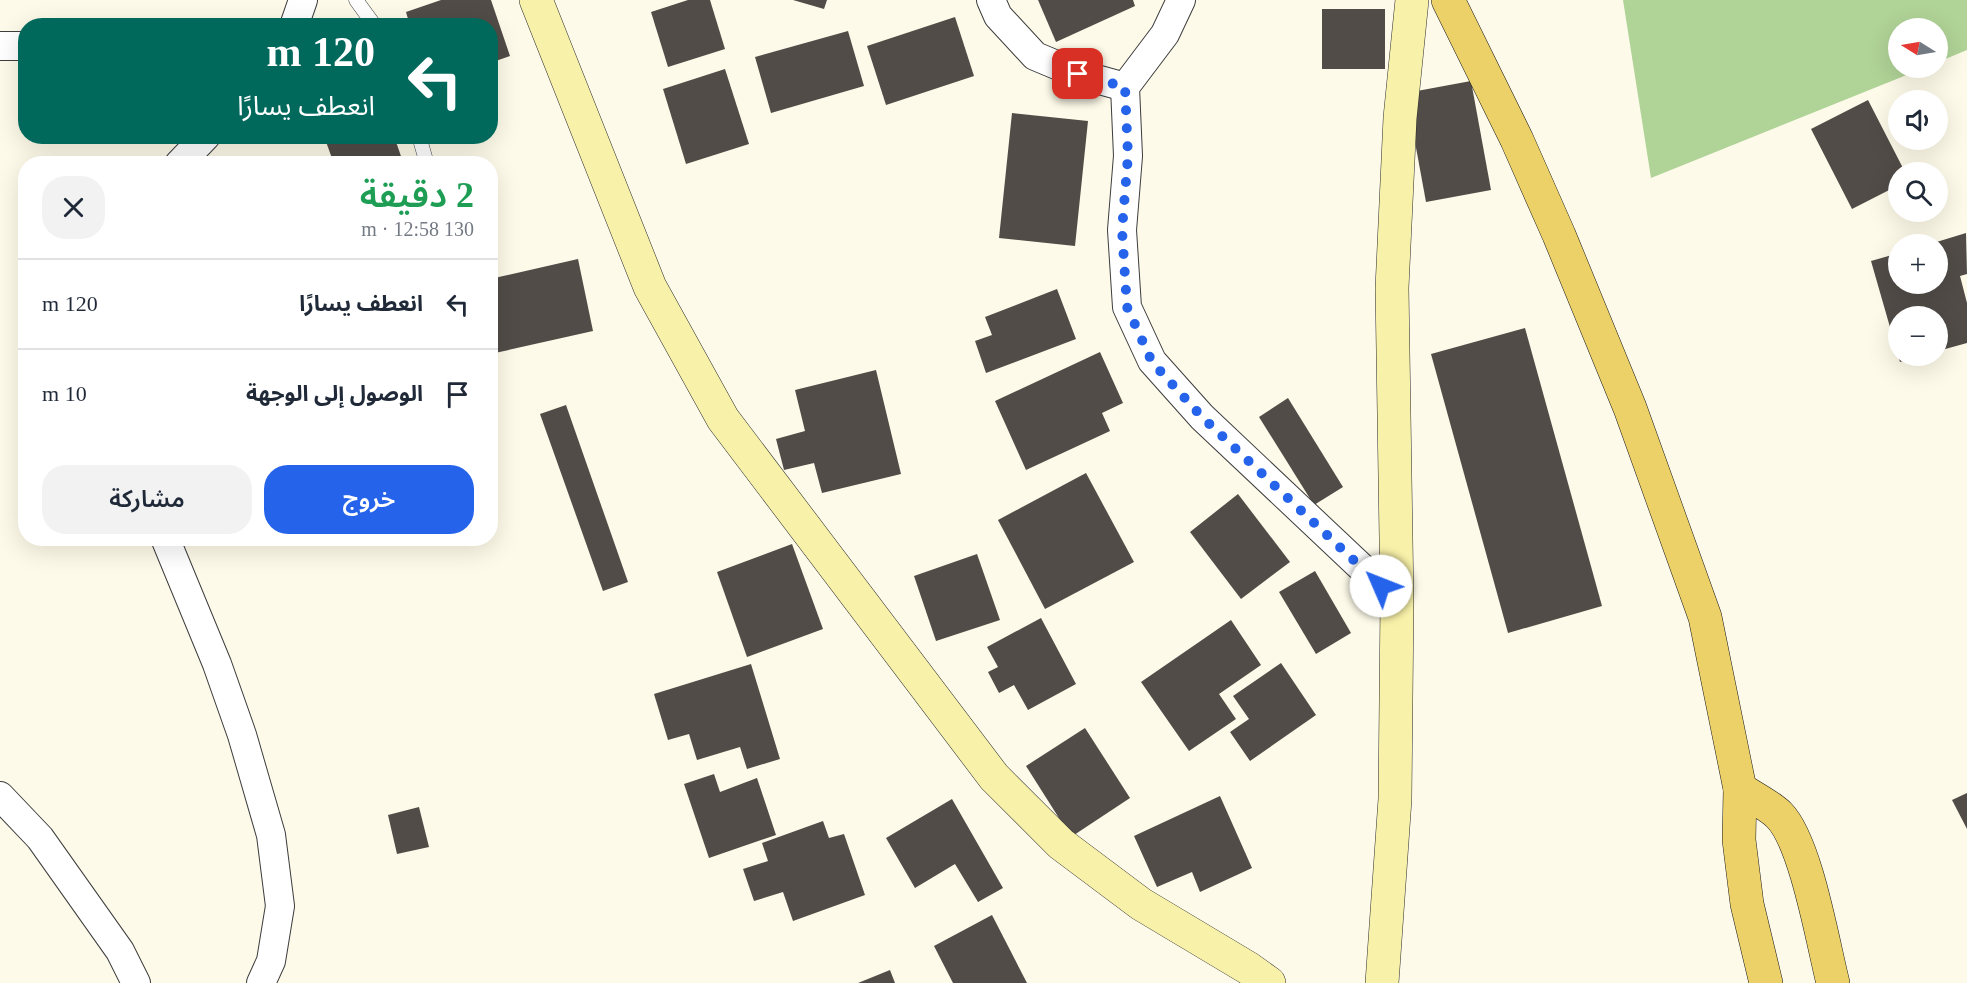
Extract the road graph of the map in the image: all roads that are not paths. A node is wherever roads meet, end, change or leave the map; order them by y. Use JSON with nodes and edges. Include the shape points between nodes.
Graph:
{"nodes":[{"id":1,"x":303,"y":0,"type":"edge"},
{"id":2,"x":356,"y":0,"type":"edge"},
{"id":3,"x":536,"y":0,"type":"edge"},
{"id":4,"x":991,"y":0,"type":"edge"},
{"id":5,"x":1181,"y":0,"type":"edge"},
{"id":6,"x":1412,"y":0,"type":"edge"},
{"id":7,"x":1448,"y":0,"type":"edge"},
{"id":8,"x":297,"y":18,"type":"edge"},
{"id":9,"x":369,"y":18,"type":"edge"},
{"id":10,"x":0,"y":46,"type":"edge"},
{"id":11,"x":18,"y":46,"type":"edge"},
{"id":12,"x":1125,"y":87,"type":"junction"},
{"id":13,"x":198,"y":144,"type":"edge"},
{"id":14,"x":187,"y":156,"type":"edge"},
{"id":15,"x":168,"y":546,"type":"edge"},
{"id":16,"x":1397,"y":601,"type":"junction"},
{"id":17,"x":1740,"y":789,"type":"junction"},
{"id":18,"x":0,"y":796,"type":"edge"},
{"id":19,"x":136,"y":983,"type":"edge"},
{"id":20,"x":261,"y":983,"type":"edge"},
{"id":21,"x":1269,"y":983,"type":"edge"},
{"id":22,"x":1382,"y":983,"type":"edge"},
{"id":23,"x":1766,"y":983,"type":"edge"},
{"id":24,"x":1833,"y":983,"type":"edge"}],
"edges":[{"from":1,"to":8,"type":"street"},
{"from":2,"to":9,"type":"lane"},
{"from":3,"to":21,"type":"main road","via":[[650,287],[723,419],[994,777],[1061,844],[1114,884]]},
{"from":4,"to":12,"type":"street","via":[[998,16],[1035,56],[1078,74]]},
{"from":5,"to":12,"type":"street","via":[[1165,34]]},
{"from":6,"to":16,"type":"main road","via":[[1400,118],[1392,288]]},
{"from":7,"to":17,"type":"main road","via":[[1517,140],[1630,408],[1705,617]]},
{"from":10,"to":11,"type":"street"},
{"from":12,"to":16,"type":"street","via":[[1128,156],[1122,230],[1127,307],[1152,362],[1202,417]]},
{"from":13,"to":14,"type":"street"},
{"from":15,"to":20,"type":"street","via":[[217,664],[271,835],[280,906],[271,961]]},
{"from":16,"to":22,"type":"main road","via":[[1395,800]]},
{"from":17,"to":23,"type":"main road","via":[[1739,840],[1747,904]]},
{"from":17,"to":24,"type":"main road","via":[[1779,815],[1797,844]]},
{"from":18,"to":19,"type":"street","via":[[40,838],[120,951]]}]}
